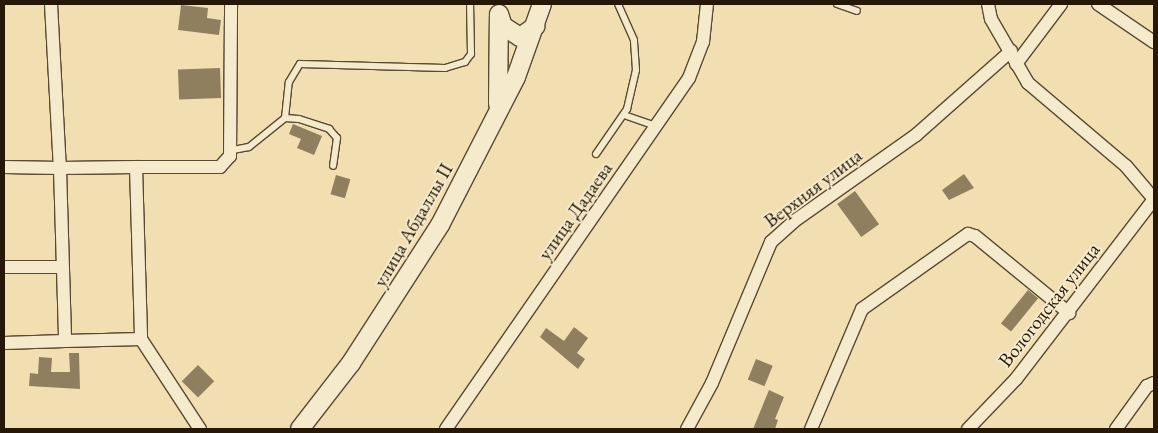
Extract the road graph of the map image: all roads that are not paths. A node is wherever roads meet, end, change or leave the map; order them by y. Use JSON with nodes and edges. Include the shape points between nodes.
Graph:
{"nodes":[{"id":1,"x":51,"y":4,"type":"edge"},
{"id":2,"x":231,"y":4,"type":"edge"},
{"id":3,"x":470,"y":4,"type":"edge"},
{"id":4,"x":542,"y":4,"type":"edge"},
{"id":5,"x":618,"y":4,"type":"edge"},
{"id":6,"x":707,"y":4,"type":"edge"},
{"id":7,"x":838,"y":4,"type":"edge"},
{"id":8,"x":988,"y":4,"type":"edge"},
{"id":9,"x":1061,"y":4,"type":"edge"},
{"id":10,"x":1098,"y":4,"type":"edge"},
{"id":11,"x":499,"y":9,"type":"edge"},
{"id":12,"x":857,"y":10,"type":"dead end"},
{"id":13,"x":536,"y":26,"type":"junction"},
{"id":14,"x":1154,"y":42,"type":"edge"},
{"id":15,"x":1010,"y":50,"type":"junction"},
{"id":16,"x":1016,"y":64,"type":"junction"},
{"id":17,"x":624,"y":115,"type":"junction"},
{"id":18,"x":285,"y":118,"type":"junction"},
{"id":19,"x":493,"y":125,"type":"junction"},
{"id":20,"x":656,"y":126,"type":"junction"},
{"id":21,"x":233,"y":150,"type":"junction"},
{"id":22,"x":596,"y":154,"type":"dead end"},
{"id":23,"x":334,"y":166,"type":"dead end"},
{"id":24,"x":4,"y":167,"type":"edge"},
{"id":25,"x":136,"y":167,"type":"junction"},
{"id":26,"x":60,"y":168,"type":"junction"},
{"id":27,"x":1154,"y":199,"type":"edge"},
{"id":28,"x":4,"y":267,"type":"edge"},
{"id":29,"x":62,"y":268,"type":"junction"},
{"id":30,"x":1069,"y":313,"type":"junction"},
{"id":31,"x":141,"y":339,"type":"junction"},
{"id":32,"x":64,"y":341,"type":"junction"},
{"id":33,"x":4,"y":342,"type":"edge"},
{"id":34,"x":1154,"y":383,"type":"edge"},
{"id":35,"x":200,"y":429,"type":"edge"},
{"id":36,"x":300,"y":429,"type":"edge"},
{"id":37,"x":446,"y":429,"type":"edge"},
{"id":38,"x":688,"y":429,"type":"edge"},
{"id":39,"x":811,"y":429,"type":"edge"},
{"id":40,"x":968,"y":429,"type":"edge"},
{"id":41,"x":1116,"y":429,"type":"edge"}],
"edges":[{"from":1,"to":26,"type":"street"},
{"from":2,"to":21,"type":"street"},
{"from":3,"to":18,"type":"lane","via":[[470,54],[465,62],[445,68],[300,64],[289,82]]},
{"from":4,"to":13,"type":"street","name":"улица Абдаллы II"},
{"from":5,"to":17,"type":"lane","via":[[638,52]]},
{"from":6,"to":20,"type":"street","name":"улица Дадаева","via":[[698,61]]},
{"from":7,"to":12,"type":"lane"},
{"from":8,"to":15,"type":"street","via":[[991,18]]},
{"from":9,"to":16,"type":"street"},
{"from":10,"to":14,"type":"street"},
{"from":11,"to":13,"type":"street","via":[[504,26],[520,36]]},
{"from":11,"to":19,"type":"street","via":[[500,92]]},
{"from":13,"to":19,"type":"street","name":"улица Абдаллы II"},
{"from":15,"to":16,"type":"street"},
{"from":15,"to":38,"type":"street","name":"Верхняя улица","via":[[922,130],[793,222],[771,242],[712,383]]},
{"from":16,"to":27,"type":"street","via":[[1028,83],[1126,166]]},
{"from":17,"to":20,"type":"lane"},
{"from":17,"to":22,"type":"lane"},
{"from":18,"to":21,"type":"lane","via":[[258,141]]},
{"from":18,"to":23,"type":"lane","via":[[329,129],[337,138]]},
{"from":19,"to":36,"type":"street","name":"улица Абдаллы II","via":[[416,267],[351,363]]},
{"from":20,"to":37,"type":"street","name":"улица Дадаева"},
{"from":21,"to":25,"type":"street","via":[[220,167]]},
{"from":24,"to":26,"type":"street"},
{"from":25,"to":26,"type":"street"},
{"from":25,"to":31,"type":"street"},
{"from":26,"to":29,"type":"street"},
{"from":27,"to":30,"type":"street","name":"Вологодская улица"},
{"from":28,"to":29,"type":"street"},
{"from":29,"to":32,"type":"street"},
{"from":30,"to":39,"type":"street","via":[[975,236],[968,234],[863,308]]},
{"from":30,"to":40,"type":"street","name":"Вологодская улица","via":[[1016,379]]},
{"from":31,"to":32,"type":"street"},
{"from":31,"to":35,"type":"street"},
{"from":32,"to":33,"type":"street"},
{"from":34,"to":41,"type":"street","via":[[1147,386]]}]}
